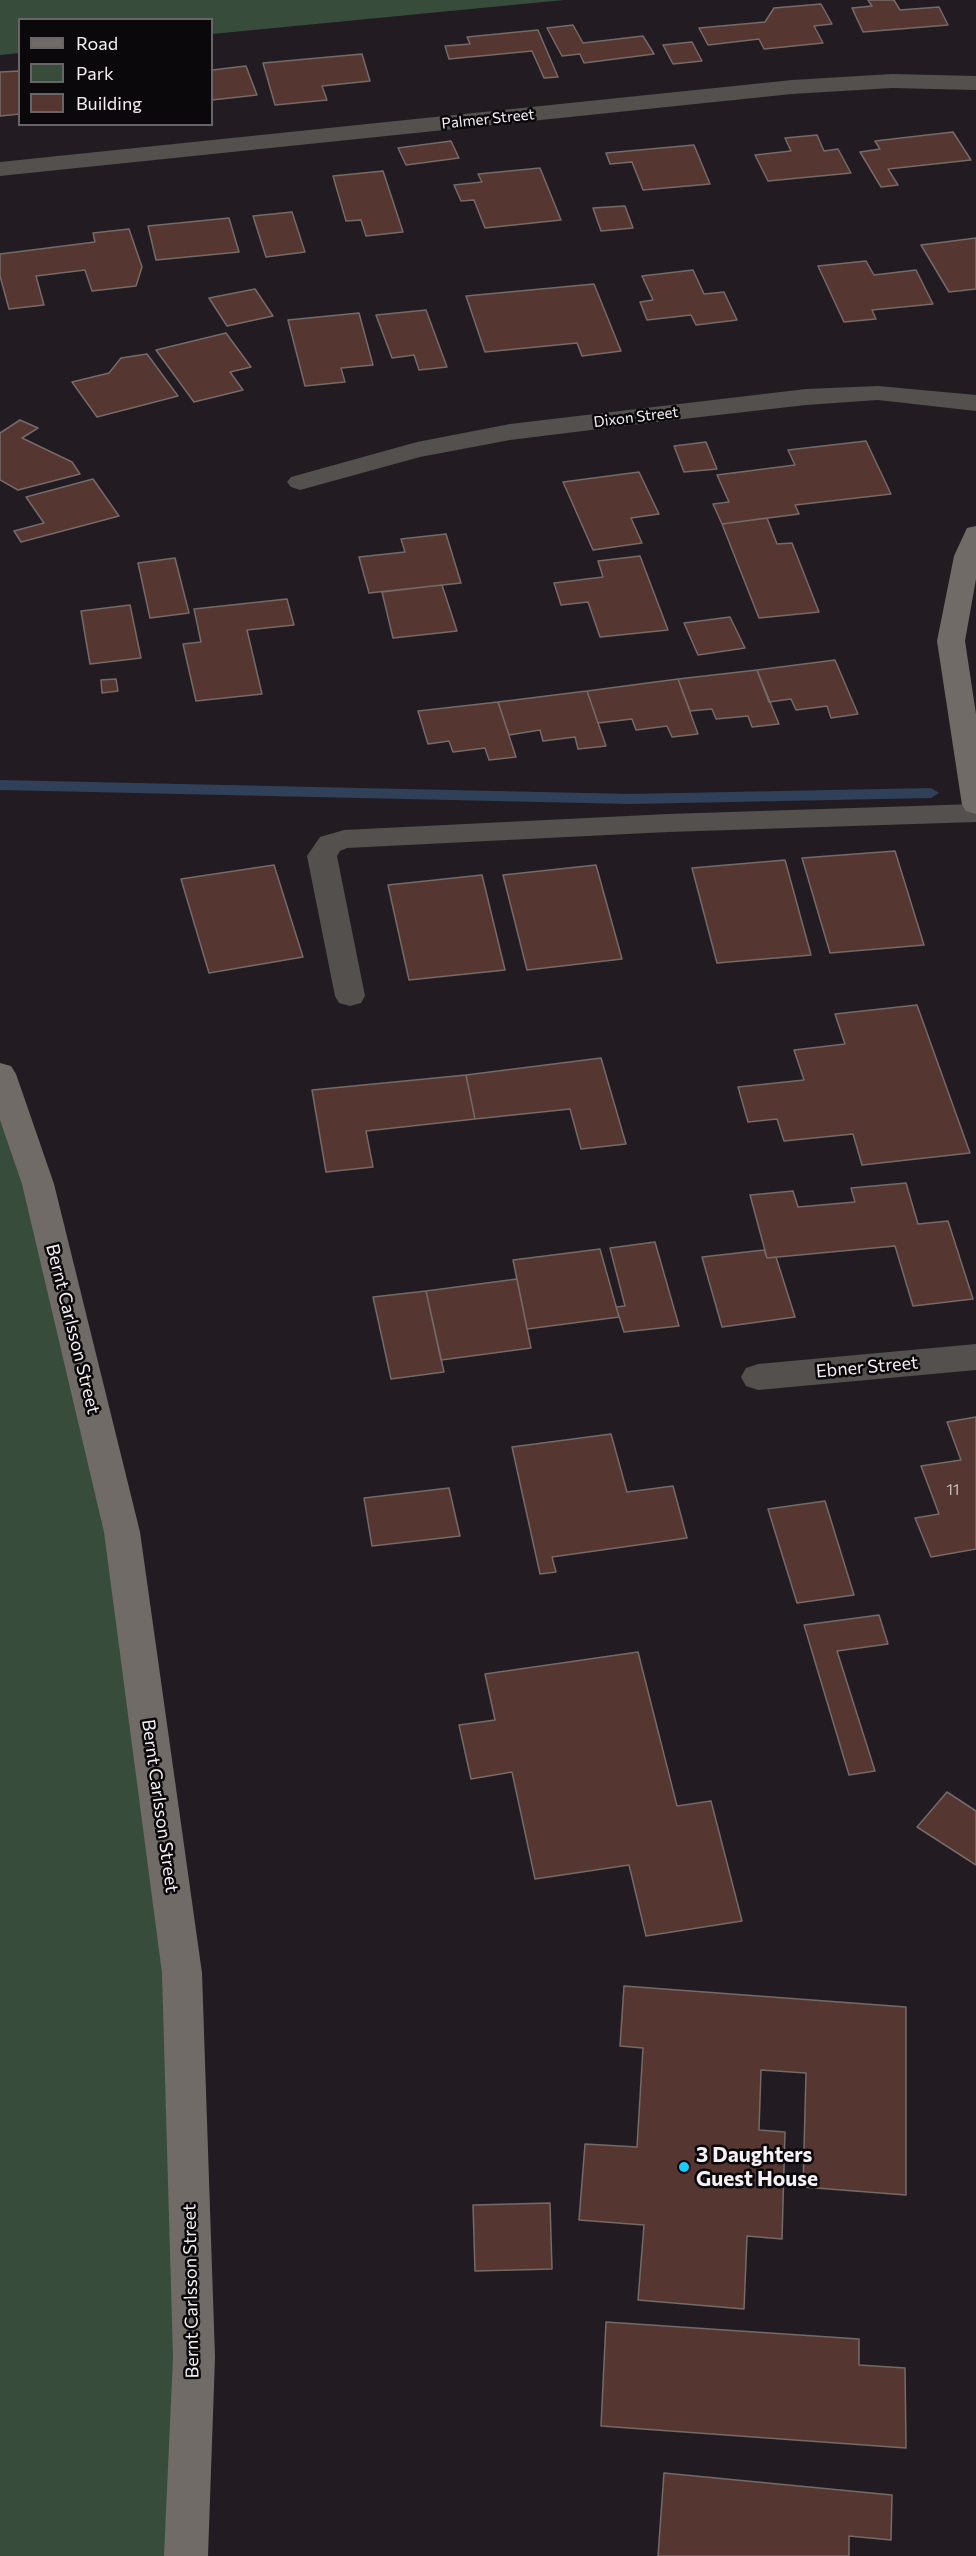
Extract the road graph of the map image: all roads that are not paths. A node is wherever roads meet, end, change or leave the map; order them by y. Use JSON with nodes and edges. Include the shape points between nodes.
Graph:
{"nodes":[{"id":1,"x":976,"y":83,"type":"edge"},
{"id":2,"x":0,"y":170,"type":"edge"},
{"id":3,"x":976,"y":403,"type":"edge"},
{"id":4,"x":300,"y":482,"type":"dead end"},
{"id":5,"x":976,"y":534,"type":"edge"},
{"id":6,"x":976,"y":806,"type":"edge"},
{"id":7,"x":976,"y":813,"type":"edge"},
{"id":8,"x":350,"y":996,"type":"dead end"},
{"id":9,"x":0,"y":1074,"type":"edge"},
{"id":10,"x":976,"y":1357,"type":"edge"},
{"id":11,"x":758,"y":1377,"type":"dead end"},
{"id":12,"x":186,"y":2556,"type":"edge"}],
"edges":[{"from":1,"to":2,"type":"street","name":"Palmer Street","via":[[892,81],[792,87]]},
{"from":3,"to":4,"type":"street","name":"Dixon Street","via":[[878,393],[660,414],[510,432],[417,450]]},
{"from":5,"to":6,"type":"street","via":[[967,556],[951,641]]},
{"from":7,"to":8,"type":"street","via":[[344,839],[330,844],[322,856]]},
{"from":9,"to":12,"type":"street","name":"Bernt Carlsson Street","via":[[38,1184],[122,1532],[182,1973],[194,2357]]},
{"from":10,"to":11,"type":"street","name":"Ebner Street"}]}
